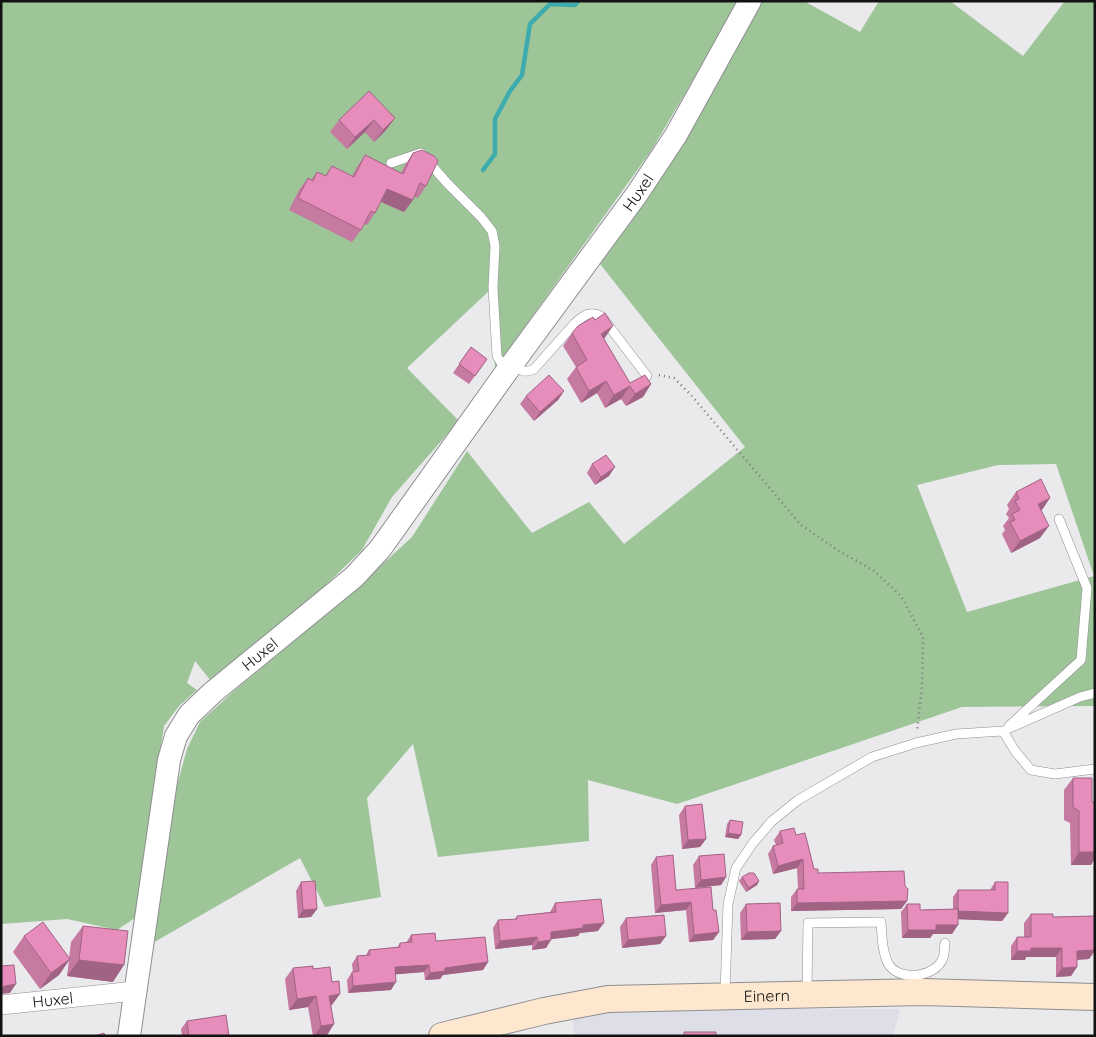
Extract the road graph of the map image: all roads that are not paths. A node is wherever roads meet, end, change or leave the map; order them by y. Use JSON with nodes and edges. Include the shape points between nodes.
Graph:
{"nodes":[{"id":1,"x":750,"y":1,"type":"edge"},
{"id":2,"x":391,"y":163,"type":"dead end"},
{"id":3,"x":510,"y":367,"type":"junction"},
{"id":4,"x":648,"y":376,"type":"edge"},
{"id":5,"x":1059,"y":519,"type":"dead end"},
{"id":6,"x":1095,"y":693,"type":"edge"},
{"id":7,"x":1003,"y":731,"type":"junction"},
{"id":8,"x":1095,"y":769,"type":"edge"},
{"id":9,"x":945,"y":943,"type":"dead end"},
{"id":10,"x":135,"y":990,"type":"junction"},
{"id":11,"x":807,"y":995,"type":"junction"},
{"id":12,"x":725,"y":996,"type":"junction"},
{"id":13,"x":1095,"y":997,"type":"edge"},
{"id":14,"x":1,"y":1005,"type":"edge"},
{"id":15,"x":129,"y":1036,"type":"edge"},
{"id":16,"x":442,"y":1036,"type":"edge"}],
"edges":[{"from":1,"to":3,"type":"street","name":"Huxel","via":[[676,135],[637,194]]},
{"from":2,"to":3,"type":"lane","via":[[421,153],[492,231],[497,356]]},
{"from":3,"to":4,"type":"lane","via":[[528,372],[534,369],[575,323],[596,313]]},
{"from":3,"to":10,"type":"street","name":"Huxel","via":[[380,550],[354,577],[212,693],[189,715],[176,736],[169,760]]},
{"from":5,"to":7,"type":"lane","via":[[1087,588],[1081,660]]},
{"from":6,"to":7,"type":"lane"},
{"from":7,"to":8,"type":"lane","via":[[1031,770],[1055,774]]},
{"from":7,"to":12,"type":"lane","via":[[956,734],[872,757],[798,800],[772,821],[736,868],[728,904]]},
{"from":9,"to":11,"type":"lane","via":[[943,959],[935,969],[917,976],[902,974],[890,965],[883,946],[881,922],[808,923]]},
{"from":10,"to":14,"type":"street","name":"Huxel"},
{"from":10,"to":15,"type":"street","name":"Huxel"},
{"from":11,"to":12,"type":"main road","name":"Einern"},
{"from":11,"to":13,"type":"main road","name":"Einern","via":[[924,992]]},
{"from":12,"to":16,"type":"main road","name":"Einern","via":[[608,1000],[544,1011]]}]}
